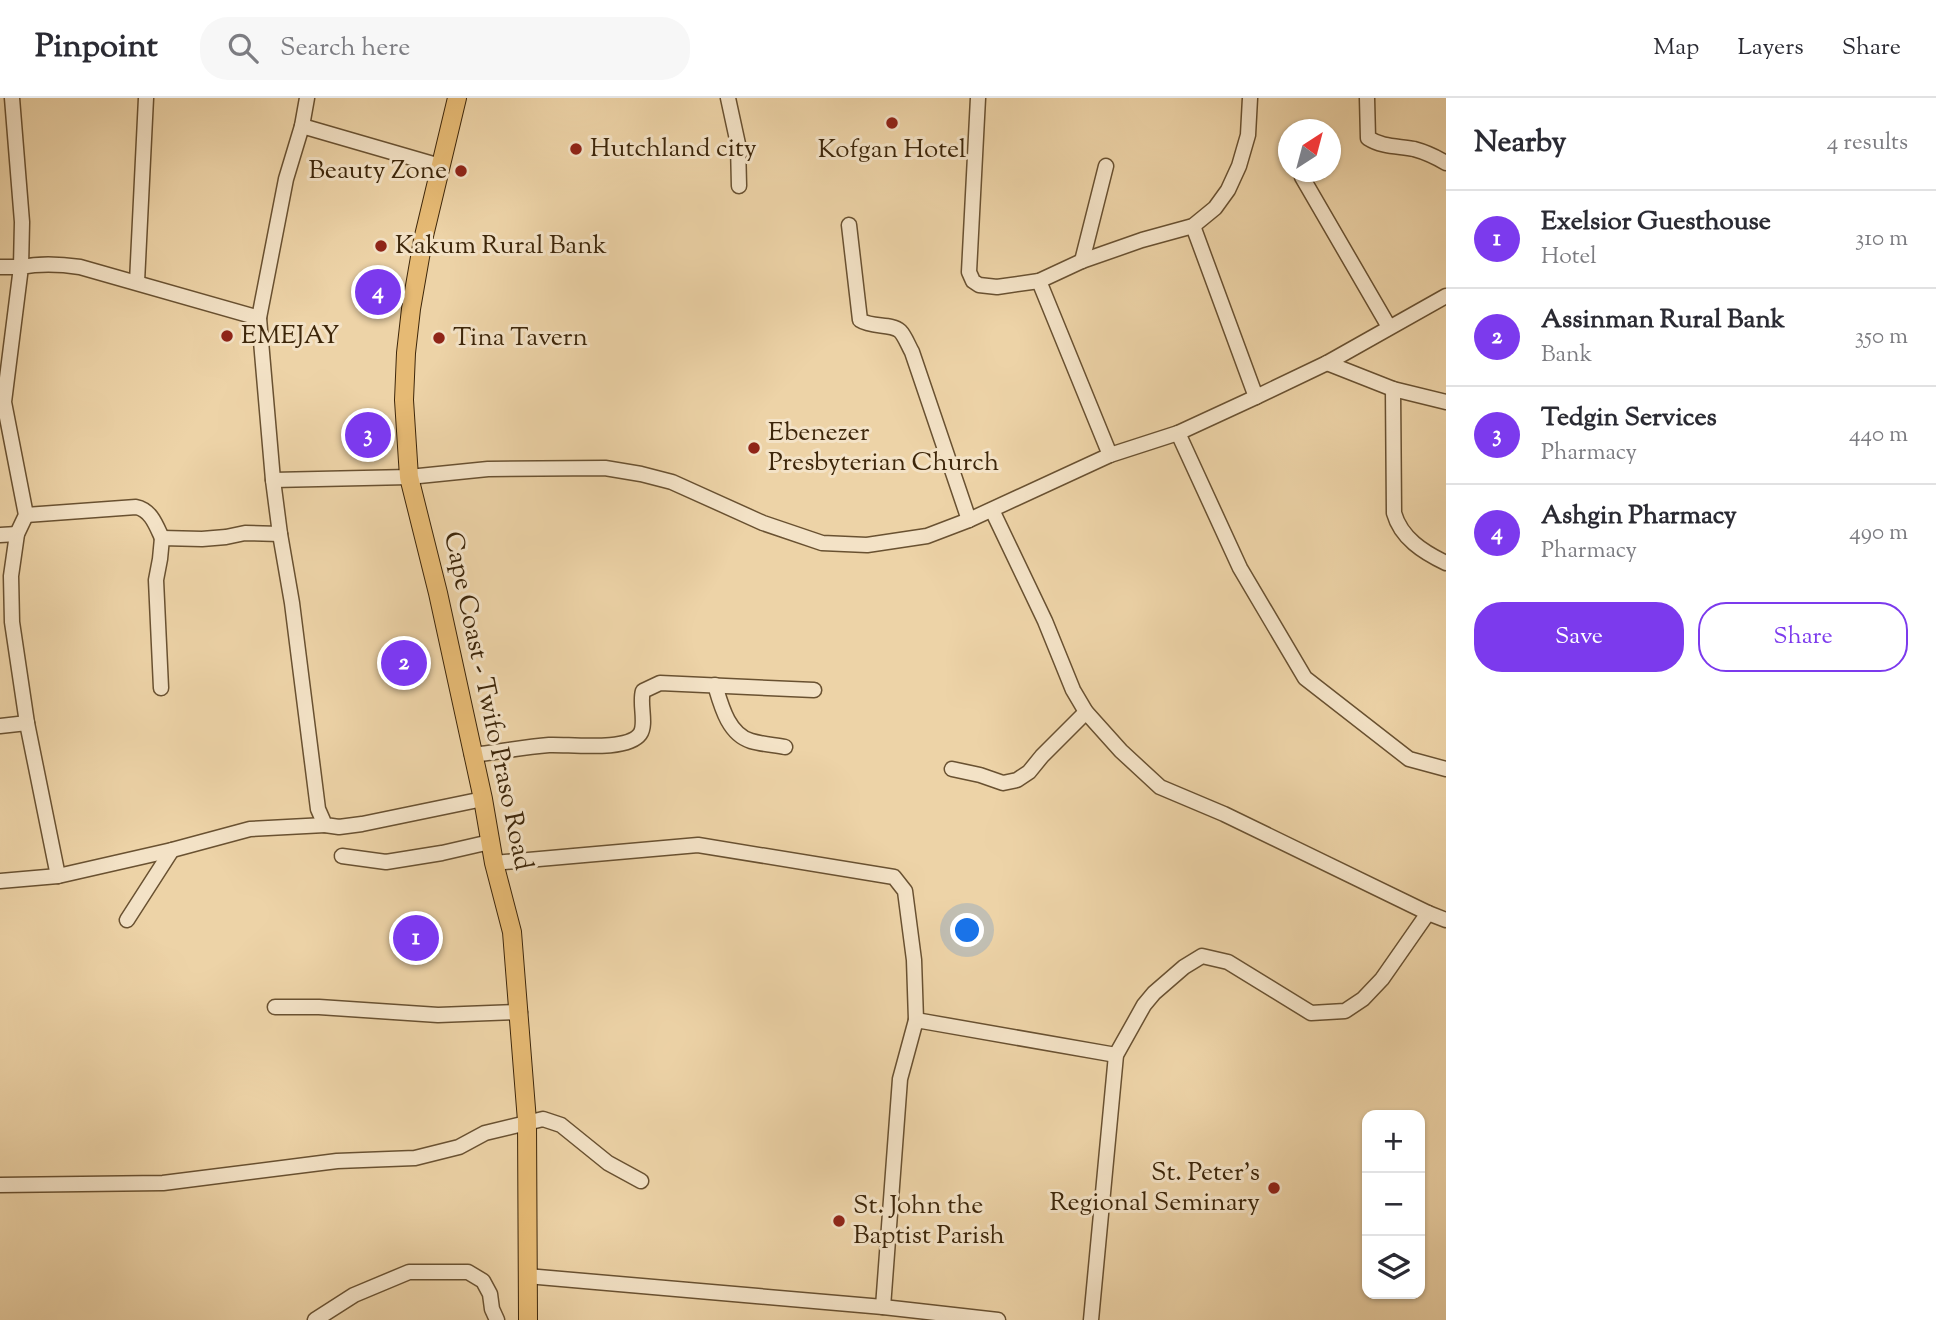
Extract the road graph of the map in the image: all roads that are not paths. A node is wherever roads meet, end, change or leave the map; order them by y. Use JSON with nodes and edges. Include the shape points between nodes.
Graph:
{"nodes":[{"id":1,"x":12,"y":98,"type":"edge"},
{"id":2,"x":146,"y":98,"type":"edge"},
{"id":3,"x":307,"y":98,"type":"edge"},
{"id":4,"x":457,"y":98,"type":"edge"},
{"id":5,"x":728,"y":98,"type":"edge"},
{"id":6,"x":978,"y":98,"type":"edge"},
{"id":7,"x":1250,"y":98,"type":"edge"},
{"id":8,"x":1367,"y":98,"type":"edge"},
{"id":9,"x":302,"y":126,"type":"junction"},
{"id":10,"x":1446,"y":163,"type":"edge"},
{"id":11,"x":440,"y":166,"type":"junction"},
{"id":12,"x":1107,"y":166,"type":"dead end"},
{"id":13,"x":1306,"y":182,"type":"edge"},
{"id":14,"x":739,"y":186,"type":"dead end"},
{"id":15,"x":849,"y":225,"type":"dead end"},
{"id":16,"x":1192,"y":226,"type":"junction"},
{"id":17,"x":1082,"y":261,"type":"junction"},
{"id":18,"x":0,"y":267,"type":"edge"},
{"id":19,"x":21,"y":267,"type":"junction"},
{"id":20,"x":1039,"y":281,"type":"junction"},
{"id":21,"x":137,"y":282,"type":"junction"},
{"id":22,"x":1446,"y":296,"type":"edge"},
{"id":23,"x":259,"y":318,"type":"junction"},
{"id":24,"x":1389,"y":327,"type":"junction"},
{"id":25,"x":1327,"y":363,"type":"junction"},
{"id":26,"x":1393,"y":388,"type":"junction"},
{"id":27,"x":1256,"y":397,"type":"junction"},
{"id":28,"x":2,"y":402,"type":"edge"},
{"id":29,"x":1446,"y":402,"type":"edge"},
{"id":30,"x":1178,"y":433,"type":"junction"},
{"id":31,"x":1110,"y":455,"type":"junction"},
{"id":32,"x":409,"y":477,"type":"junction"},
{"id":33,"x":273,"y":480,"type":"junction"},
{"id":34,"x":992,"y":510,"type":"junction"},
{"id":35,"x":26,"y":515,"type":"junction"},
{"id":36,"x":969,"y":520,"type":"junction"},
{"id":37,"x":17,"y":534,"type":"junction"},
{"id":38,"x":280,"y":534,"type":"junction"},
{"id":39,"x":0,"y":535,"type":"edge"},
{"id":40,"x":162,"y":538,"type":"junction"},
{"id":41,"x":1446,"y":563,"type":"edge"},
{"id":42,"x":715,"y":685,"type":"junction"},
{"id":43,"x":160,"y":688,"type":"dead end"},
{"id":44,"x":814,"y":690,"type":"dead end"},
{"id":45,"x":1086,"y":712,"type":"junction"},
{"id":46,"x":27,"y":723,"type":"junction"},
{"id":47,"x":0,"y":726,"type":"edge"},
{"id":48,"x":785,"y":747,"type":"dead end"},
{"id":49,"x":472,"y":755,"type":"junction"},
{"id":50,"x":952,"y":769,"type":"dead end"},
{"id":51,"x":1446,"y":769,"type":"edge"},
{"id":52,"x":483,"y":799,"type":"junction"},
{"id":53,"x":325,"y":825,"type":"junction"},
{"id":54,"x":490,"y":842,"type":"junction"},
{"id":55,"x":172,"y":850,"type":"junction"},
{"id":56,"x":342,"y":856,"type":"dead end"},
{"id":57,"x":494,"y":863,"type":"junction"},
{"id":58,"x":58,"y":876,"type":"junction"},
{"id":59,"x":0,"y":881,"type":"edge"},
{"id":60,"x":1428,"y":913,"type":"junction"},
{"id":61,"x":127,"y":920,"type":"dead end"},
{"id":62,"x":1446,"y":920,"type":"edge"},
{"id":63,"x":275,"y":1007,"type":"dead end"},
{"id":64,"x":520,"y":1012,"type":"junction"},
{"id":65,"x":916,"y":1020,"type":"junction"},
{"id":66,"x":1116,"y":1055,"type":"junction"},
{"id":67,"x":527,"y":1121,"type":"junction"},
{"id":68,"x":641,"y":1181,"type":"dead end"},
{"id":69,"x":0,"y":1185,"type":"edge"},
{"id":70,"x":527,"y":1276,"type":"junction"},
{"id":71,"x":883,"y":1307,"type":"junction"},
{"id":72,"x":315,"y":1320,"type":"edge"},
{"id":73,"x":497,"y":1320,"type":"edge"},
{"id":74,"x":528,"y":1320,"type":"edge"},
{"id":75,"x":999,"y":1320,"type":"edge"},
{"id":76,"x":1091,"y":1320,"type":"edge"}],
"edges":[{"from":1,"to":19,"type":"street"},
{"from":2,"to":21,"type":"street"},
{"from":3,"to":9,"type":"street"},
{"from":4,"to":11,"type":"main road","name":"Cape Coast - Twifo Praso Road"},
{"from":5,"to":14,"type":"street","via":[[738,144]]},
{"from":6,"to":20,"type":"street","via":[[969,272],[979,285]]},
{"from":7,"to":16,"type":"street","via":[[1248,135],[1239,166],[1215,208]]},
{"from":8,"to":10,"type":"street","via":[[1368,138]]},
{"from":9,"to":11,"type":"street"},
{"from":9,"to":23,"type":"street","via":[[286,179]]},
{"from":11,"to":32,"type":"main road","name":"Cape Coast - Twifo Praso Road","via":[[406,353]]},
{"from":12,"to":17,"type":"street"},
{"from":13,"to":24,"type":"street"},
{"from":15,"to":36,"type":"street","via":[[860,320],[893,327],[912,352]]},
{"from":16,"to":17,"type":"street"},
{"from":16,"to":27,"type":"street"},
{"from":17,"to":20,"type":"street"},
{"from":18,"to":19,"type":"street"},
{"from":19,"to":21,"type":"street","via":[[71,265]]},
{"from":19,"to":28,"type":"street"},
{"from":20,"to":31,"type":"street"},
{"from":21,"to":23,"type":"street"},
{"from":22,"to":24,"type":"street"},
{"from":23,"to":33,"type":"street"},
{"from":24,"to":25,"type":"street"},
{"from":25,"to":26,"type":"street"},
{"from":25,"to":27,"type":"street"},
{"from":26,"to":29,"type":"street"},
{"from":26,"to":41,"type":"street","via":[[1397,523],[1409,539]]},
{"from":27,"to":30,"type":"street"},
{"from":28,"to":35,"type":"street"},
{"from":30,"to":31,"type":"street"},
{"from":30,"to":51,"type":"street","via":[[1240,568],[1305,678],[1409,759]]},
{"from":31,"to":34,"type":"street"},
{"from":32,"to":33,"type":"street"},
{"from":32,"to":36,"type":"street","via":[[488,469],[605,468],[672,482],[763,523],[822,543],[867,545],[915,538]]},
{"from":32,"to":49,"type":"main road","name":"Cape Coast - Twifo Praso Road"},
{"from":33,"to":38,"type":"street"},
{"from":34,"to":36,"type":"street"},
{"from":34,"to":45,"type":"street"},
{"from":35,"to":37,"type":"street"},
{"from":35,"to":40,"type":"street","via":[[136,507],[155,522]]},
{"from":37,"to":39,"type":"street"},
{"from":37,"to":46,"type":"street","via":[[11,576],[12,622]]},
{"from":38,"to":40,"type":"street"},
{"from":38,"to":53,"type":"street","via":[[318,809]]},
{"from":40,"to":43,"type":"street","via":[[156,580]]},
{"from":42,"to":44,"type":"street"},
{"from":42,"to":48,"type":"street","via":[[721,708],[740,734],[748,740]]},
{"from":42,"to":49,"type":"street","via":[[660,683],[648,687],[641,697],[643,727],[633,740]]},
{"from":45,"to":50,"type":"street","via":[[1017,780],[1003,783]]},
{"from":45,"to":60,"type":"street","via":[[1160,786]]},
{"from":46,"to":47,"type":"street"},
{"from":46,"to":58,"type":"street"},
{"from":49,"to":52,"type":"main road","name":"Cape Coast - Twifo Praso Road"},
{"from":52,"to":53,"type":"street","via":[[362,824]]},
{"from":52,"to":54,"type":"main road","name":"Cape Coast - Twifo Praso Road"},
{"from":53,"to":55,"type":"street","via":[[250,830]]},
{"from":54,"to":56,"type":"street","via":[[386,862]]},
{"from":54,"to":57,"type":"main road","name":"Cape Coast - Twifo Praso Road"},
{"from":55,"to":58,"type":"street"},
{"from":55,"to":61,"type":"street"},
{"from":57,"to":64,"type":"main road","name":"Cape Coast - Twifo Praso Road","via":[[512,932]]},
{"from":57,"to":65,"type":"street","via":[[698,845],[894,877],[905,891]]},
{"from":58,"to":59,"type":"street"},
{"from":60,"to":62,"type":"street"},
{"from":60,"to":66,"type":"street","via":[[1382,979],[1345,1011],[1311,1013],[1228,962],[1202,956],[1149,999]]},
{"from":63,"to":64,"type":"street","via":[[438,1015]]},
{"from":64,"to":67,"type":"main road","name":"Cape Coast - Twifo Praso Road"},
{"from":65,"to":66,"type":"street"},
{"from":65,"to":71,"type":"street","via":[[900,1079]]},
{"from":66,"to":76,"type":"street"},
{"from":67,"to":68,"type":"street","via":[[543,1118],[561,1125],[608,1163]]},
{"from":67,"to":69,"type":"street","via":[[485,1133],[460,1147],[415,1158],[337,1161],[163,1183]]},
{"from":67,"to":70,"type":"main road","name":"Cape Coast - Twifo Praso Road"},
{"from":70,"to":71,"type":"street"},
{"from":70,"to":74,"type":"main road","name":"Cape Coast - Twifo Praso Road"},
{"from":71,"to":75,"type":"street"},
{"from":72,"to":73,"type":"street","via":[[354,1295],[409,1272],[468,1272],[483,1281]]}]}
